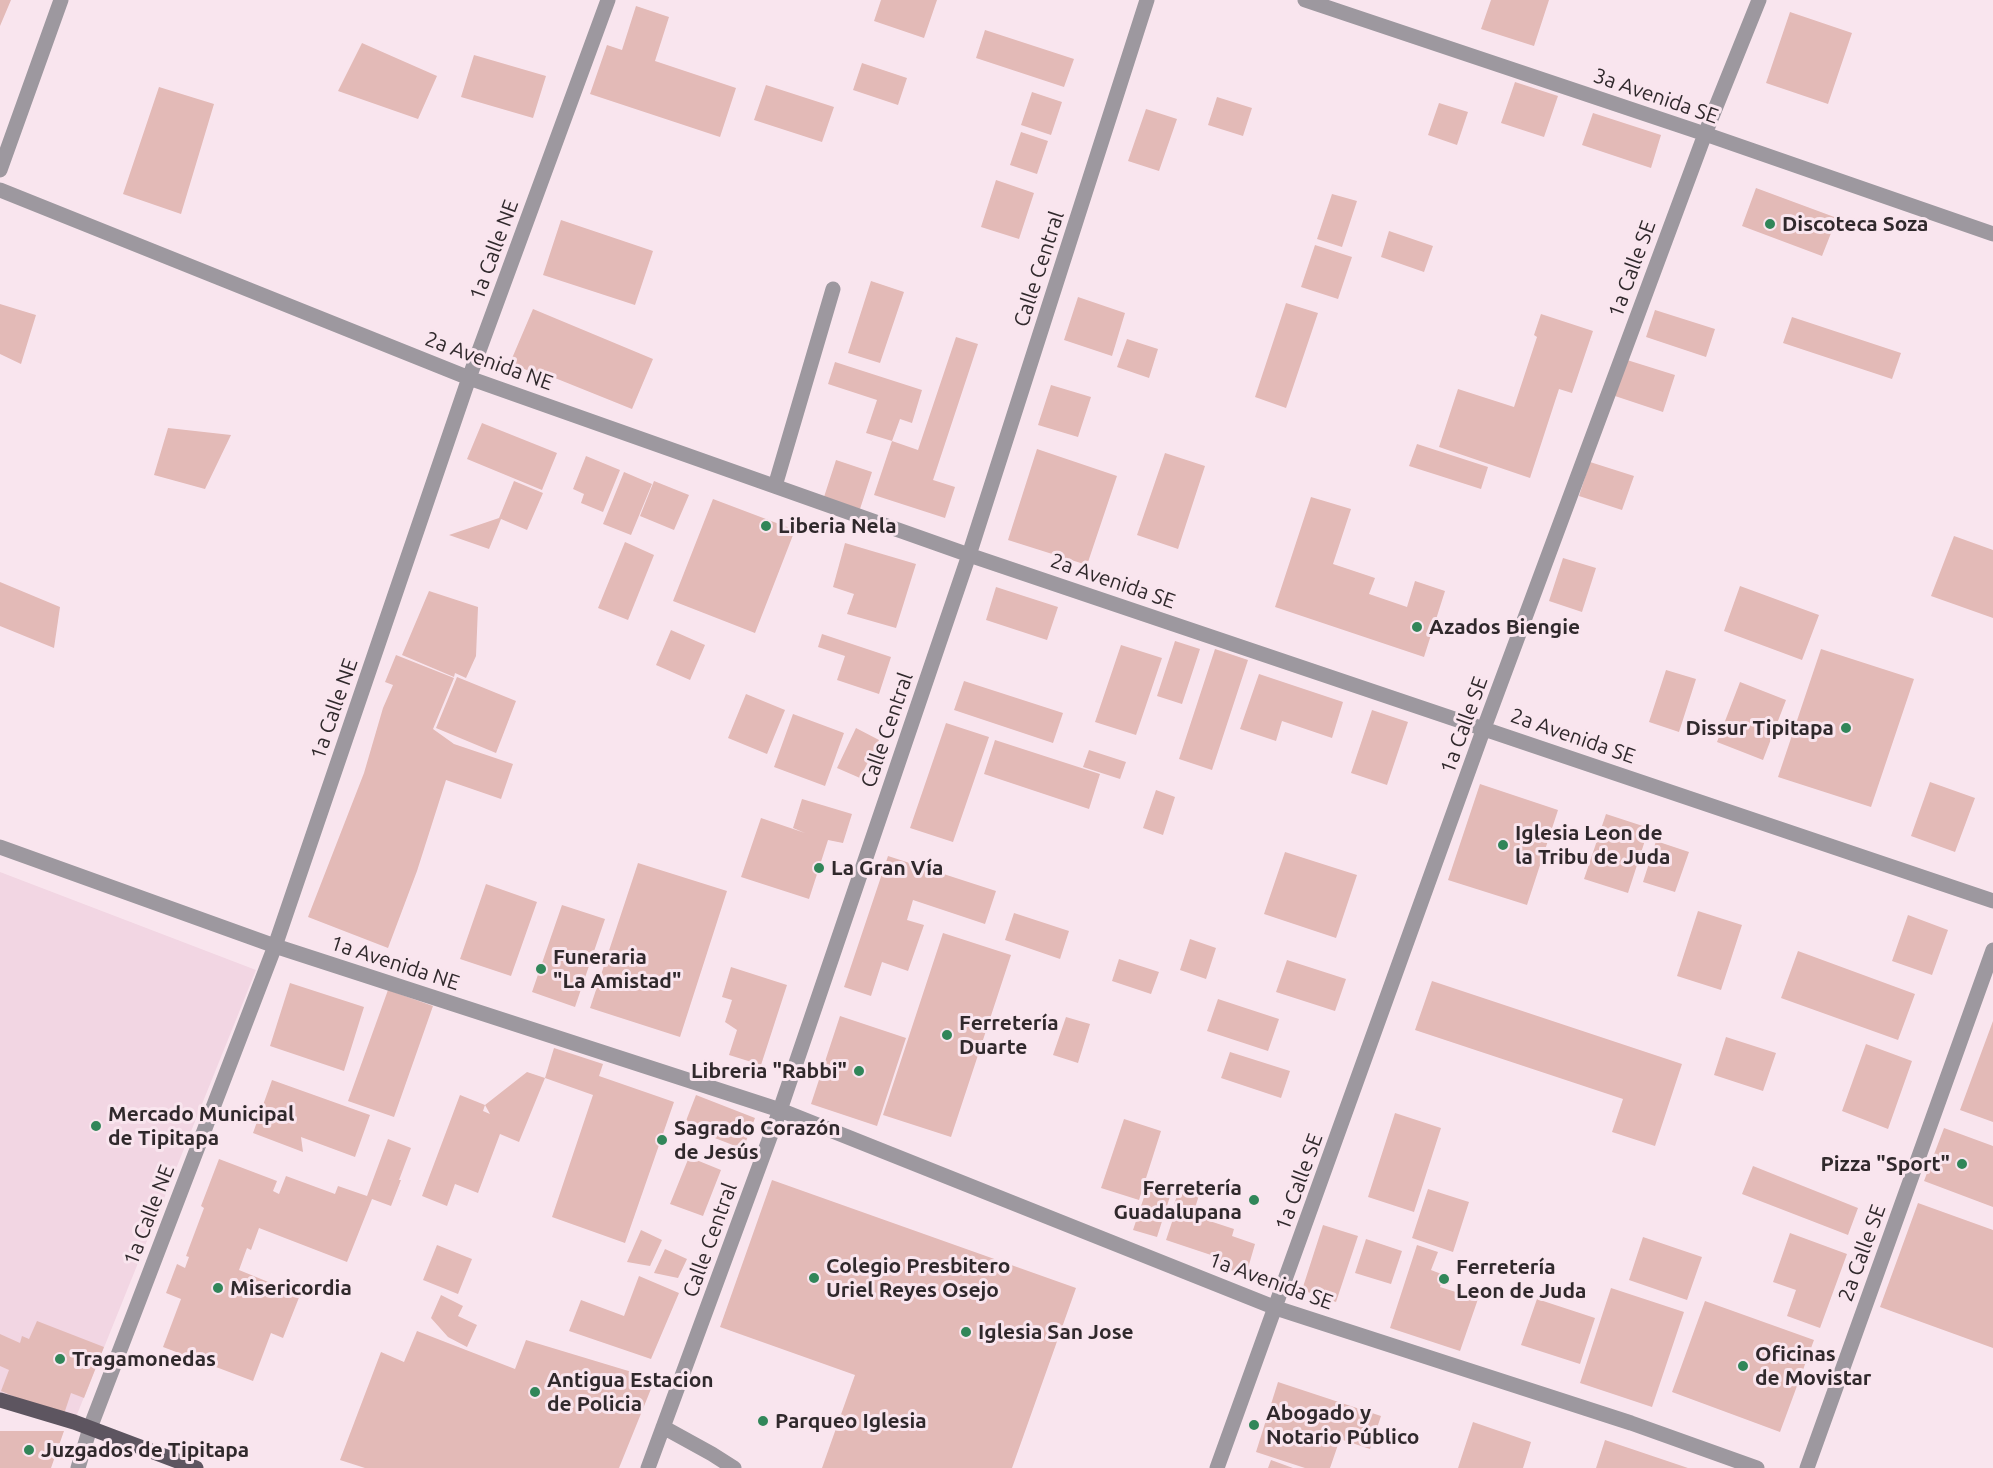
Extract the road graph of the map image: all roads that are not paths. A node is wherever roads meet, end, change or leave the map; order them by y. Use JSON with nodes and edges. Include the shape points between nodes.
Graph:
{"nodes":[{"id":1,"x":61,"y":0,"type":"edge"},
{"id":2,"x":608,"y":0,"type":"edge"},
{"id":3,"x":1148,"y":0,"type":"edge"},
{"id":4,"x":1305,"y":0,"type":"edge"},
{"id":5,"x":1759,"y":0,"type":"edge"},
{"id":6,"x":1705,"y":134,"type":"junction"},
{"id":7,"x":0,"y":170,"type":"edge"},
{"id":8,"x":0,"y":190,"type":"edge"},
{"id":9,"x":1993,"y":234,"type":"edge"},
{"id":10,"x":833,"y":289,"type":"dead end"},
{"id":11,"x":469,"y":378,"type":"junction"},
{"id":12,"x":774,"y":486,"type":"junction"},
{"id":13,"x":969,"y":555,"type":"junction"},
{"id":14,"x":1484,"y":728,"type":"junction"},
{"id":15,"x":0,"y":847,"type":"edge"},
{"id":16,"x":1993,"y":901,"type":"edge"},
{"id":17,"x":275,"y":946,"type":"junction"},
{"id":18,"x":1993,"y":950,"type":"edge"},
{"id":19,"x":780,"y":1110,"type":"junction"},
{"id":20,"x":1276,"y":1308,"type":"junction"},
{"id":21,"x":0,"y":1400,"type":"edge"},
{"id":22,"x":663,"y":1427,"type":"junction"},
{"id":23,"x":90,"y":1428,"type":"junction"},
{"id":24,"x":78,"y":1468,"type":"edge"},
{"id":25,"x":196,"y":1468,"type":"edge"},
{"id":26,"x":648,"y":1468,"type":"edge"},
{"id":27,"x":734,"y":1468,"type":"edge"},
{"id":28,"x":1217,"y":1468,"type":"edge"},
{"id":29,"x":1757,"y":1468,"type":"edge"},
{"id":30,"x":1807,"y":1468,"type":"edge"}],
"edges":[{"from":1,"to":7,"type":"street"},
{"from":2,"to":11,"type":"street","name":"1a Calle NE"},
{"from":3,"to":13,"type":"street","name":"Calle Central"},
{"from":4,"to":6,"type":"street","name":"3a Avenida SE"},
{"from":5,"to":6,"type":"street","name":"1a Calle SE"},
{"from":6,"to":9,"type":"street","name":"3a Avenida SE"},
{"from":6,"to":14,"type":"street","name":"1a Calle SE"},
{"from":8,"to":11,"type":"street","name":"2a Avenida NE"},
{"from":10,"to":12,"type":"street"},
{"from":11,"to":12,"type":"street","name":"2a Avenida NE"},
{"from":11,"to":17,"type":"street","name":"1a Calle NE"},
{"from":12,"to":13,"type":"street","name":"2a Avenida NE"},
{"from":13,"to":14,"type":"street","name":"2a Avenida SE"},
{"from":13,"to":19,"type":"street","name":"Calle Central"},
{"from":14,"to":16,"type":"street","name":"2a Avenida SE"},
{"from":14,"to":20,"type":"street","name":"1a Calle SE"},
{"from":15,"to":17,"type":"street","name":"1a Avenida NE"},
{"from":17,"to":19,"type":"street","name":"1a Avenida NE"},
{"from":17,"to":23,"type":"street","name":"1a Calle NE"},
{"from":18,"to":30,"type":"street","name":"2a Calle SE"},
{"from":19,"to":20,"type":"street","name":"1a Avenida SE"},
{"from":19,"to":22,"type":"street","name":"Calle Central"},
{"from":20,"to":28,"type":"street","name":"1a Calle SE"},
{"from":20,"to":29,"type":"street","name":"1a Avenida SE"},
{"from":21,"to":23,"type":"main road"},
{"from":22,"to":26,"type":"street","name":"Calle Central"},
{"from":22,"to":27,"type":"street"},
{"from":23,"to":24,"type":"street","name":"1a Calle NE"},
{"from":23,"to":25,"type":"main road"}]}
